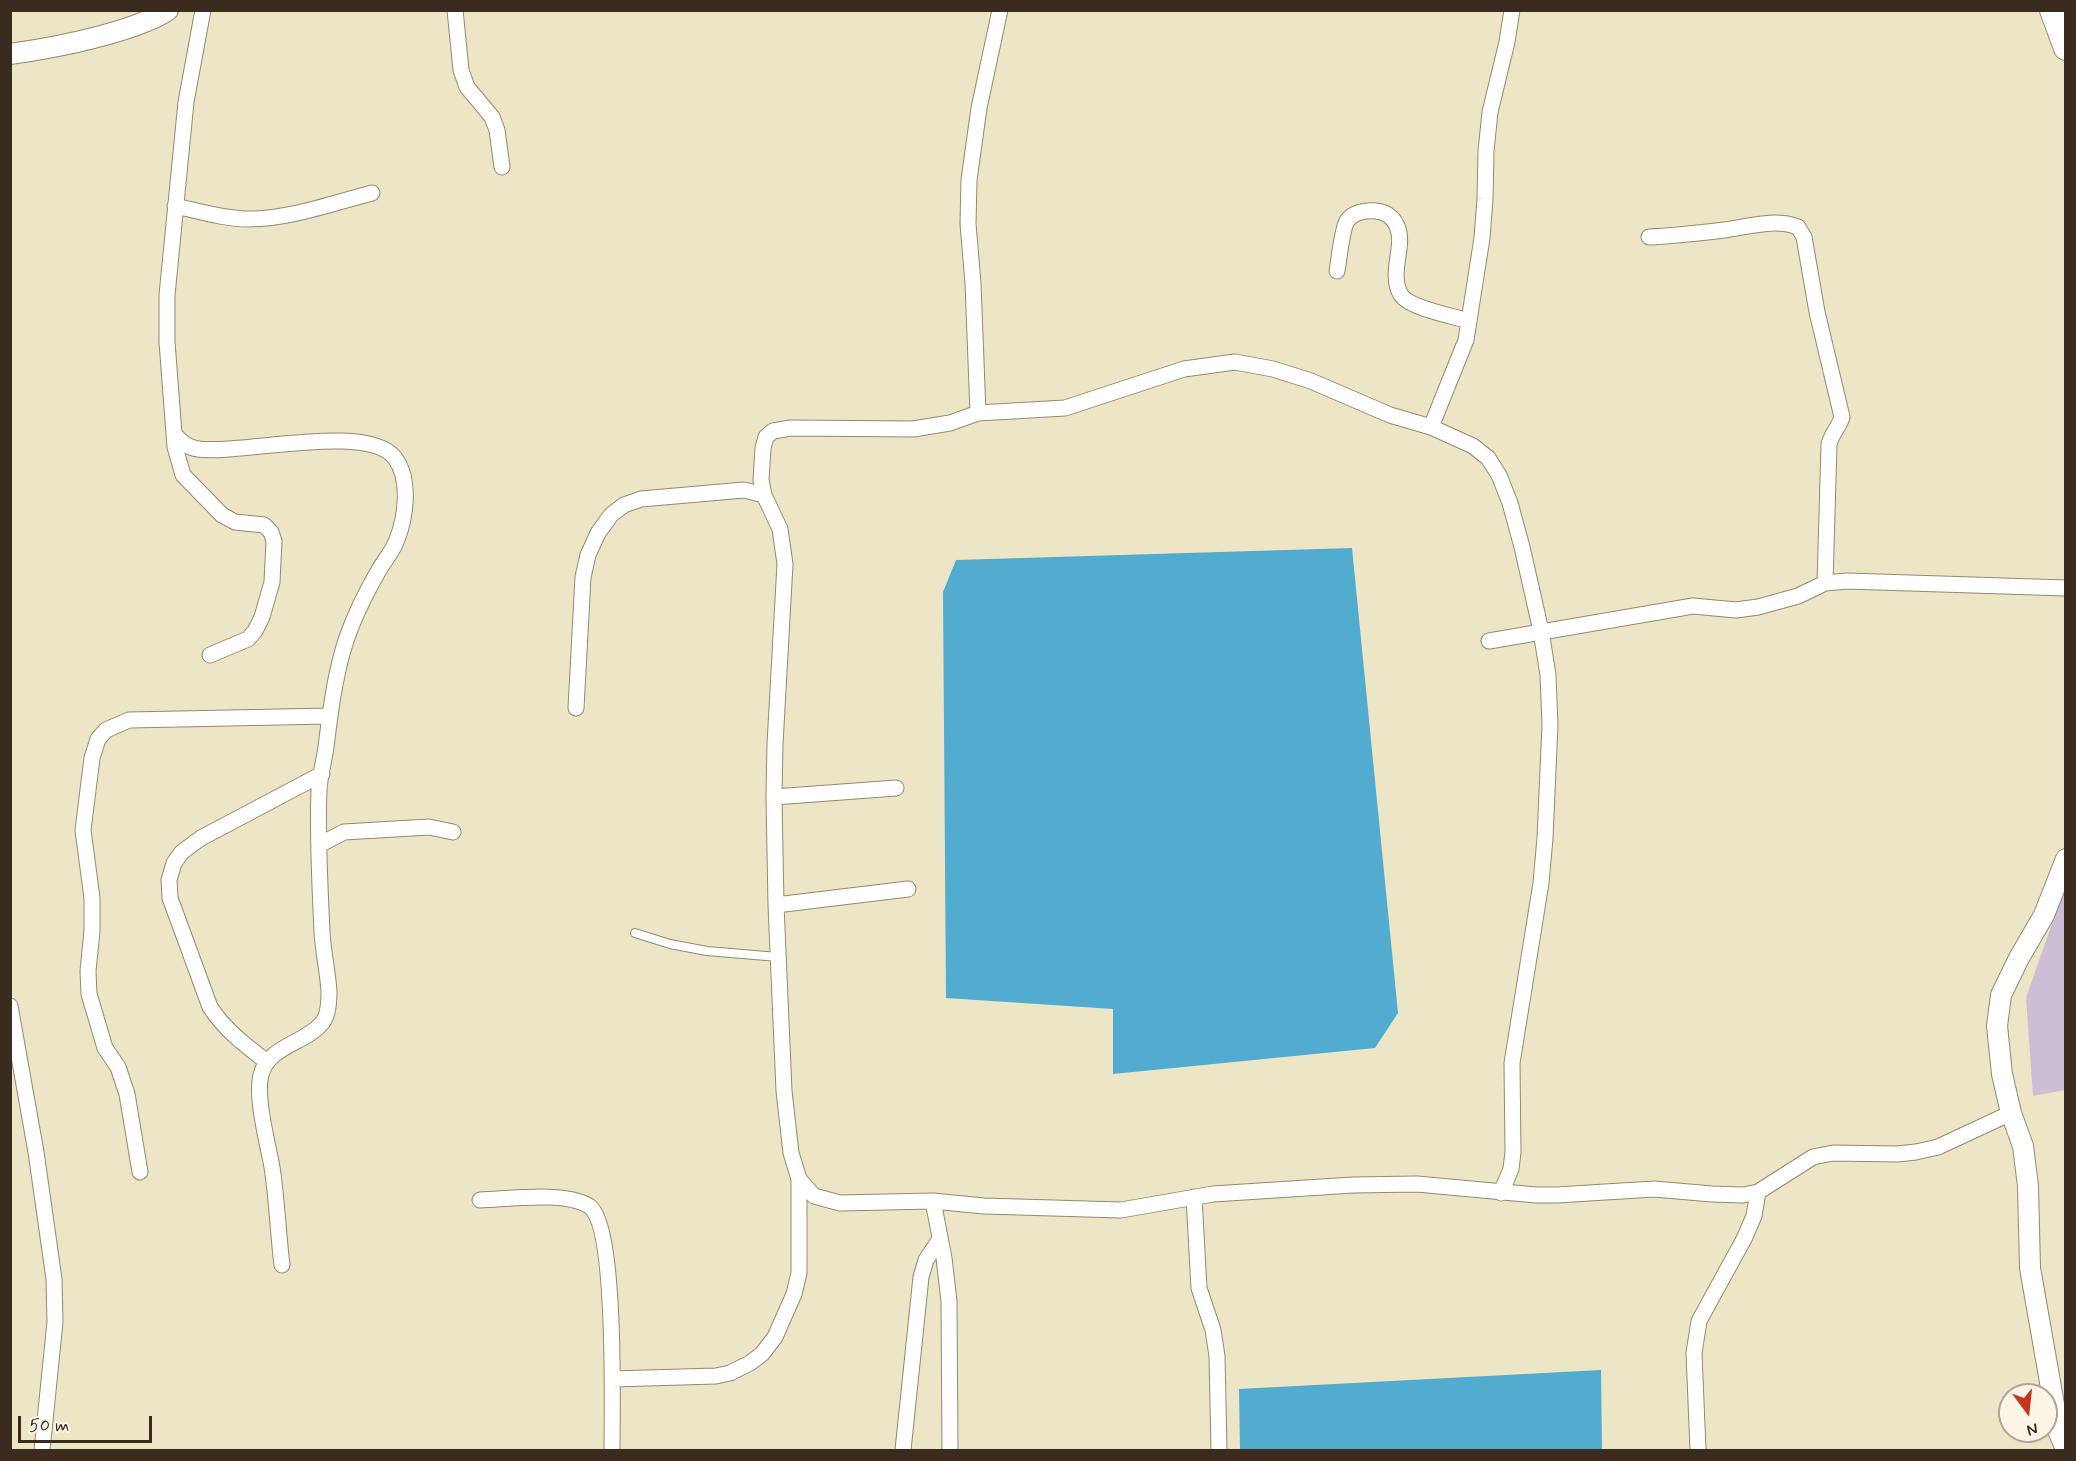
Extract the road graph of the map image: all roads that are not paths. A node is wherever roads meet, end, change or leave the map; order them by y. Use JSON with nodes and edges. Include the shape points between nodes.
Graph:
{"nodes":[{"id":1,"x":168,"y":10,"type":"edge"},
{"id":2,"x":203,"y":10,"type":"edge"},
{"id":3,"x":455,"y":10,"type":"edge"},
{"id":4,"x":1000,"y":10,"type":"edge"},
{"id":5,"x":1512,"y":10,"type":"edge"},
{"id":6,"x":2052,"y":10,"type":"edge"},
{"id":7,"x":2066,"y":48,"type":"edge"},
{"id":8,"x":10,"y":54,"type":"edge"},
{"id":9,"x":502,"y":166,"type":"dead end"},
{"id":10,"x":372,"y":193,"type":"dead end"},
{"id":11,"x":175,"y":207,"type":"junction"},
{"id":12,"x":1648,"y":237,"type":"dead end"},
{"id":13,"x":1337,"y":271,"type":"dead end"},
{"id":14,"x":1469,"y":321,"type":"junction"},
{"id":15,"x":978,"y":413,"type":"junction"},
{"id":16,"x":1431,"y":428,"type":"junction"},
{"id":17,"x":175,"y":435,"type":"junction"},
{"id":18,"x":764,"y":495,"type":"junction"},
{"id":19,"x":1825,"y":583,"type":"junction"},
{"id":20,"x":2066,"y":588,"type":"edge"},
{"id":21,"x":1541,"y":631,"type":"junction"},
{"id":22,"x":1489,"y":640,"type":"dead end"},
{"id":23,"x":210,"y":656,"type":"dead end"},
{"id":24,"x":576,"y":708,"type":"dead end"},
{"id":25,"x":330,"y":716,"type":"junction"},
{"id":26,"x":322,"y":774,"type":"junction"},
{"id":27,"x":896,"y":788,"type":"dead end"},
{"id":28,"x":774,"y":797,"type":"junction"},
{"id":29,"x":453,"y":832,"type":"dead end"},
{"id":30,"x":320,"y":845,"type":"junction"},
{"id":31,"x":2066,"y":859,"type":"edge"},
{"id":32,"x":908,"y":889,"type":"dead end"},
{"id":33,"x":776,"y":905,"type":"junction"},
{"id":34,"x":635,"y":933,"type":"dead end"},
{"id":35,"x":778,"y":957,"type":"junction"},
{"id":36,"x":10,"y":1006,"type":"edge"},
{"id":37,"x":267,"y":1062,"type":"junction"},
{"id":38,"x":2011,"y":1113,"type":"junction"},
{"id":39,"x":140,"y":1172,"type":"dead end"},
{"id":40,"x":799,"y":1179,"type":"junction"},
{"id":41,"x":1758,"y":1192,"type":"junction"},
{"id":42,"x":1501,"y":1193,"type":"junction"},
{"id":43,"x":1194,"y":1197,"type":"junction"},
{"id":44,"x":480,"y":1200,"type":"dead end"},
{"id":45,"x":933,"y":1201,"type":"junction"},
{"id":46,"x":940,"y":1239,"type":"junction"},
{"id":47,"x":282,"y":1265,"type":"dead end"},
{"id":48,"x":612,"y":1379,"type":"junction"},
{"id":49,"x":2066,"y":1449,"type":"edge"},
{"id":50,"x":42,"y":1450,"type":"edge"},
{"id":51,"x":612,"y":1450,"type":"edge"},
{"id":52,"x":903,"y":1450,"type":"edge"},
{"id":53,"x":950,"y":1450,"type":"edge"},
{"id":54,"x":1219,"y":1450,"type":"edge"},
{"id":55,"x":1698,"y":1450,"type":"edge"}],
"edges":[{"from":1,"to":8,"type":"street","via":[[161,16],[68,45]]},
{"from":2,"to":11,"type":"street","via":[[186,102]]},
{"from":3,"to":9,"type":"street","via":[[461,69],[467,87],[492,117]]},
{"from":4,"to":15,"type":"street","via":[[979,108],[969,180]]},
{"from":5,"to":14,"type":"street","via":[[1490,112],[1482,238]]},
{"from":6,"to":7,"type":"main road"},
{"from":10,"to":11,"type":"street","via":[[292,213],[249,219]]},
{"from":11,"to":17,"type":"street","via":[[167,295]]},
{"from":12,"to":19,"type":"street","via":[[1789,223],[1798,227],[1804,237],[1842,417],[1829,444]]},
{"from":13,"to":14,"type":"street","via":[[1347,222],[1354,214],[1380,211],[1389,215],[1399,232],[1396,272],[1401,296],[1410,303]]},
{"from":14,"to":16,"type":"street","via":[[1459,362]]},
{"from":15,"to":16,"type":"street","via":[[1065,408],[1184,369],[1234,362],[1311,381]]},
{"from":15,"to":18,"type":"street","via":[[950,423],[913,429],[773,431],[763,448]]},
{"from":16,"to":21,"type":"street","via":[[1473,446],[1499,475],[1513,514]]},
{"from":17,"to":23,"type":"street","via":[[183,475],[222,515],[245,525],[264,525],[274,541],[272,582],[255,631],[248,639]]},
{"from":17,"to":25,"type":"street","via":[[196,449],[364,442],[383,448],[395,458],[406,488],[396,542],[344,646]]},
{"from":18,"to":24,"type":"street","via":[[744,490],[641,499],[611,515],[588,555],[583,577]]},
{"from":18,"to":28,"type":"street","via":[[780,528],[785,564]]},
{"from":19,"to":20,"type":"street"},
{"from":19,"to":21,"type":"street","via":[[1758,607],[1736,610],[1693,606]]},
{"from":21,"to":22,"type":"street"},
{"from":21,"to":42,"type":"street","via":[[1550,725],[1545,838],[1512,1063],[1512,1161]]},
{"from":25,"to":26,"type":"street"},
{"from":25,"to":39,"type":"street","via":[[129,720],[106,730],[98,739],[83,830],[92,898],[89,994],[105,1048],[118,1067],[127,1094]]},
{"from":26,"to":30,"type":"street"},
{"from":26,"to":37,"type":"street","via":[[201,838],[182,852],[169,880],[170,898],[210,1007],[231,1034]]},
{"from":27,"to":28,"type":"street"},
{"from":28,"to":33,"type":"street"},
{"from":29,"to":30,"type":"street","via":[[429,827],[344,832]]},
{"from":30,"to":37,"type":"street","via":[[329,992],[326,1015],[311,1032]]},
{"from":31,"to":38,"type":"street","via":[[2044,915],[2001,995],[1997,1026]]},
{"from":32,"to":33,"type":"street"},
{"from":33,"to":35,"type":"street"},
{"from":34,"to":35,"type":"lane","via":[[707,951]]},
{"from":35,"to":40,"type":"street","via":[[784,1091],[791,1153]]},
{"from":36,"to":50,"type":"street","via":[[54,1279],[55,1322]]},
{"from":37,"to":47,"type":"street","via":[[260,1076],[261,1098]]},
{"from":38,"to":41,"type":"street","via":[[1938,1147],[1916,1152],[1833,1153],[1813,1157]]},
{"from":38,"to":49,"type":"street","via":[[2023,1146],[2030,1268],[2059,1433]]},
{"from":40,"to":45,"type":"street","via":[[814,1196],[840,1203]]},
{"from":40,"to":48,"type":"street","via":[[799,1273],[775,1337],[762,1354],[730,1373],[716,1376]]},
{"from":41,"to":42,"type":"street","via":[[1722,1195],[1654,1189],[1557,1195]]},
{"from":41,"to":55,"type":"street","via":[[1754,1216],[1744,1239],[1699,1321],[1694,1353]]},
{"from":42,"to":43,"type":"street","via":[[1417,1184]]},
{"from":43,"to":45,"type":"street","via":[[1121,1210]]},
{"from":43,"to":54,"type":"street","via":[[1199,1288],[1213,1330],[1216,1356]]},
{"from":44,"to":48,"type":"street","via":[[563,1197],[592,1208],[604,1248]]},
{"from":45,"to":46,"type":"street"},
{"from":46,"to":52,"type":"street","via":[[926,1260],[921,1277]]},
{"from":46,"to":53,"type":"street","via":[[949,1301]]},
{"from":48,"to":51,"type":"street"}]}
